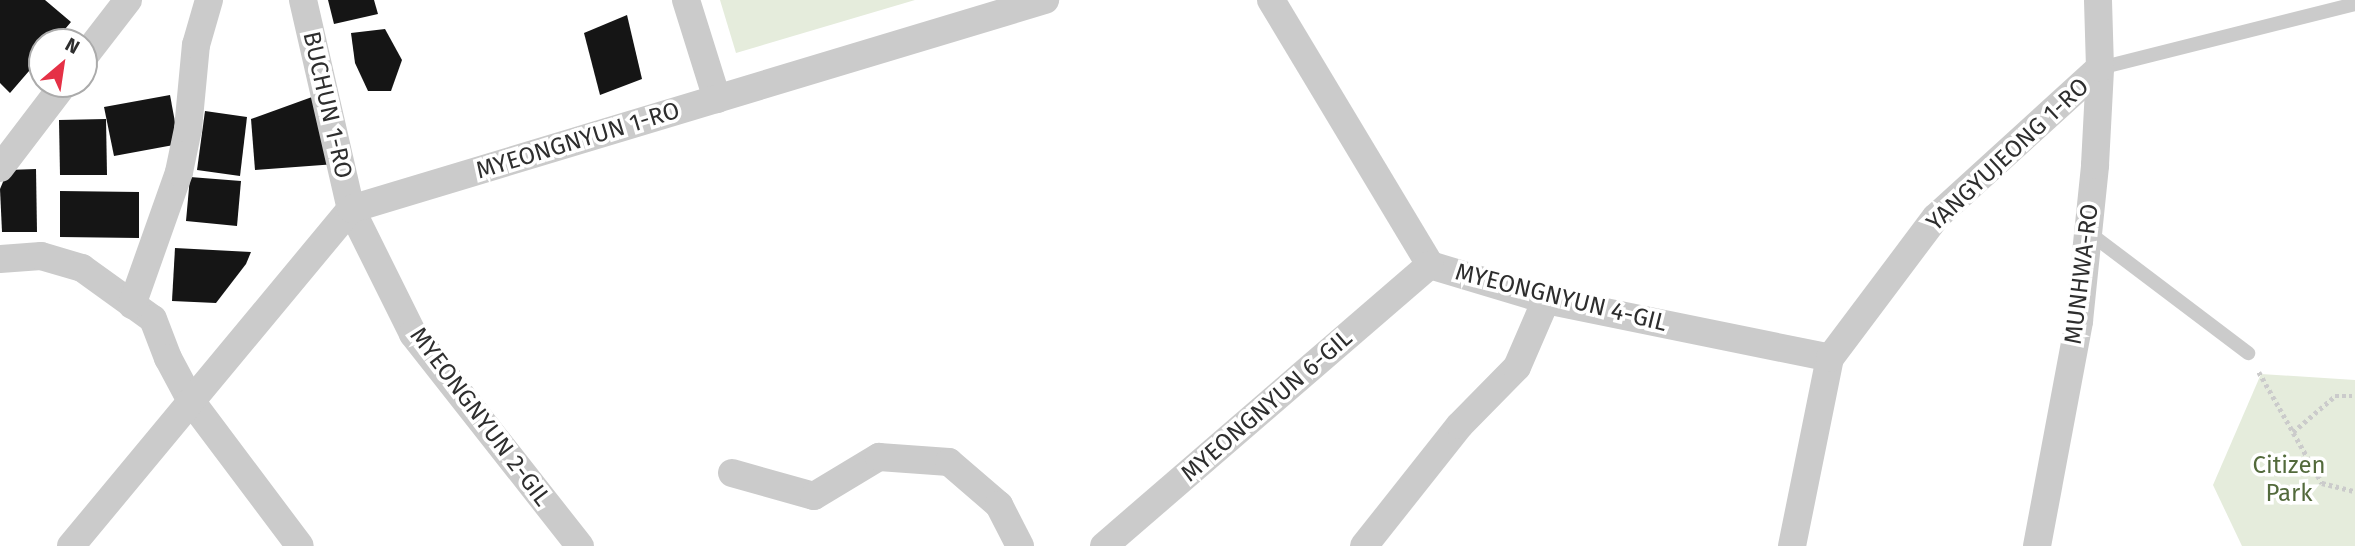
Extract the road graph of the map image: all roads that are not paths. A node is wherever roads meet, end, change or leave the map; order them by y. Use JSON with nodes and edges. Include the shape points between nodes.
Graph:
{"nodes":[{"id":1,"x":128,"y":0,"type":"edge"},
{"id":2,"x":209,"y":0,"type":"edge"},
{"id":3,"x":303,"y":0,"type":"edge"},
{"id":4,"x":686,"y":0,"type":"edge"},
{"id":5,"x":1045,"y":0,"type":"edge"},
{"id":6,"x":1271,"y":0,"type":"edge"},
{"id":7,"x":2098,"y":0,"type":"edge"},
{"id":8,"x":2355,"y":4,"type":"edge"},
{"id":9,"x":98,"y":40,"type":"edge"},
{"id":10,"x":2100,"y":68,"type":"junction"},
{"id":11,"x":53,"y":98,"type":"edge"},
{"id":12,"x":717,"y":99,"type":"junction"},
{"id":13,"x":0,"y":168,"type":"edge"},
{"id":14,"x":351,"y":209,"type":"junction"},
{"id":15,"x":2088,"y":232,"type":"junction"},
{"id":16,"x":0,"y":259,"type":"edge"},
{"id":17,"x":1430,"y":265,"type":"junction"},
{"id":18,"x":1546,"y":300,"type":"junction"},
{"id":19,"x":132,"y":305,"type":"junction"},
{"id":20,"x":2248,"y":353,"type":"road end"},
{"id":21,"x":1830,"y":358,"type":"junction"},
{"id":22,"x":191,"y":401,"type":"junction"},
{"id":23,"x":732,"y":473,"type":"dead end"},
{"id":24,"x":71,"y":546,"type":"edge"},
{"id":25,"x":300,"y":546,"type":"edge"},
{"id":26,"x":580,"y":546,"type":"edge"},
{"id":27,"x":1020,"y":546,"type":"edge"},
{"id":28,"x":1104,"y":546,"type":"edge"},
{"id":29,"x":1364,"y":546,"type":"edge"},
{"id":30,"x":1792,"y":546,"type":"edge"},
{"id":31,"x":2037,"y":546,"type":"edge"}],
"edges":[{"from":1,"to":9,"type":"street"},
{"from":2,"to":19,"type":"street","via":[[196,45],[179,172]]},
{"from":3,"to":14,"type":"street","name":"BUCHUN 1-RO"},
{"from":4,"to":12,"type":"street"},
{"from":5,"to":12,"type":"street","name":"MYEONGNYUN 1-RO"},
{"from":6,"to":17,"type":"street","name":"MYEONGNYUN 4-GIL"},
{"from":7,"to":10,"type":"street","name":"MUNHWA-RO"},
{"from":8,"to":10,"type":"lane"},
{"from":10,"to":15,"type":"street","name":"MUNHWA-RO"},
{"from":10,"to":21,"type":"street","name":"YANGYUJEONG 1-RO","via":[[1936,217]]},
{"from":11,"to":13,"type":"street"},
{"from":12,"to":14,"type":"street","name":"MYEONGNYUN 1-RO"},
{"from":14,"to":22,"type":"street"},
{"from":14,"to":26,"type":"street","name":"MYEONGNYUN 2-GIL","via":[[413,334]]},
{"from":15,"to":20,"type":"lane"},
{"from":15,"to":31,"type":"street","name":"MUNHWA-RO","via":[[2079,321]]},
{"from":16,"to":19,"type":"street","via":[[41,256],[82,268]]},
{"from":17,"to":18,"type":"street","name":"MYEONGNYUN 4-GIL"},
{"from":17,"to":28,"type":"street","name":"MYEONGNYUN 6-GIL"},
{"from":18,"to":21,"type":"street","name":"MYEONGNYUN 4-GIL"},
{"from":18,"to":29,"type":"street","via":[[1517,367],[1461,425]]},
{"from":19,"to":22,"type":"street","via":[[153,318]]},
{"from":21,"to":30,"type":"street","name":"YANGYUJEONG 1-RO"},
{"from":22,"to":24,"type":"street"},
{"from":22,"to":25,"type":"street"},
{"from":23,"to":27,"type":"street","via":[[814,496],[879,457],[949,463],[999,505]]}]}
